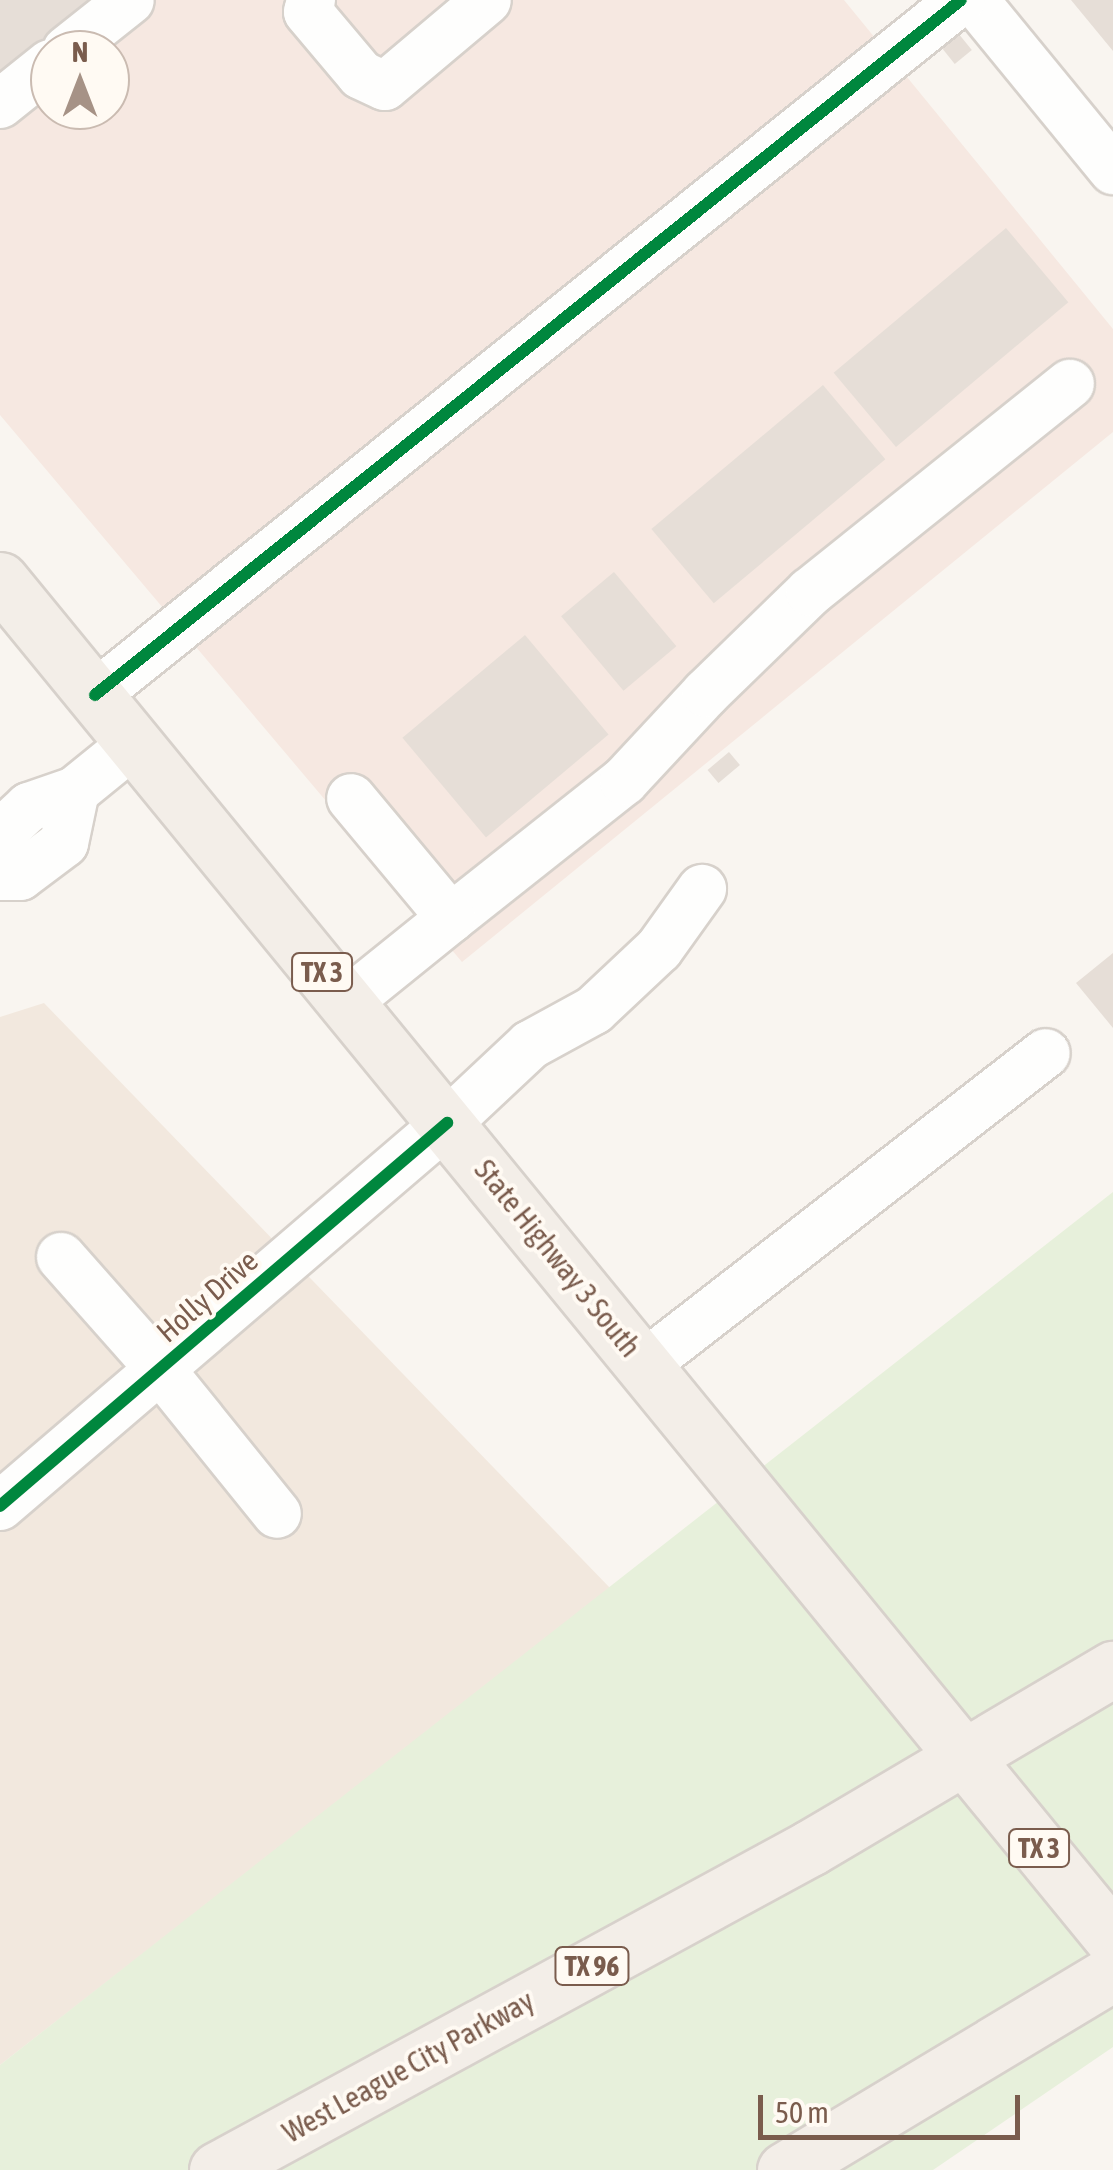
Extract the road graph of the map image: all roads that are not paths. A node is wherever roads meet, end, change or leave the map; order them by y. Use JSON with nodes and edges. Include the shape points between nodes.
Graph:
{"nodes":[{"id":1,"x":130,"y":0,"type":"edge"},
{"id":2,"x":311,"y":0,"type":"edge"},
{"id":3,"x":487,"y":0,"type":"edge"},
{"id":4,"x":962,"y":0,"type":"edge"},
{"id":5,"x":974,"y":0,"type":"edge"},
{"id":6,"x":93,"y":30,"type":"edge"},
{"id":7,"x":30,"y":80,"type":"edge"},
{"id":8,"x":0,"y":104,"type":"edge"},
{"id":9,"x":1113,"y":170,"type":"edge"},
{"id":10,"x":1070,"y":384,"type":"dead end"},
{"id":11,"x":0,"y":580,"type":"edge"},
{"id":12,"x":95,"y":695,"type":"junction"},
{"id":13,"x":134,"y":743,"type":"junction"},
{"id":14,"x":75,"y":791,"type":"junction"},
{"id":15,"x":351,"y":798,"type":"dead end"},
{"id":16,"x":0,"y":834,"type":"edge"},
{"id":17,"x":0,"y":876,"type":"edge"},
{"id":18,"x":702,"y":889,"type":"dead end"},
{"id":19,"x":451,"y":918,"type":"junction"},
{"id":20,"x":347,"y":1002,"type":"junction"},
{"id":21,"x":1046,"y":1054,"type":"dead end"},
{"id":22,"x":447,"y":1124,"type":"junction"},
{"id":23,"x":61,"y":1257,"type":"dead end"},
{"id":24,"x":645,"y":1364,"type":"junction"},
{"id":25,"x":160,"y":1369,"type":"junction"},
{"id":26,"x":0,"y":1506,"type":"edge"},
{"id":27,"x":277,"y":1514,"type":"dead end"},
{"id":28,"x":1113,"y":1669,"type":"edge"},
{"id":29,"x":965,"y":1756,"type":"junction"},
{"id":30,"x":1113,"y":1939,"type":"edge"},
{"id":31,"x":1113,"y":1973,"type":"edge"},
{"id":32,"x":217,"y":2170,"type":"edge"},
{"id":33,"x":786,"y":2170,"type":"edge"}],
"edges":[{"from":1,"to":6,"type":"street"},
{"from":2,"to":3,"type":"street","via":[[308,12],[361,75],[385,86]]},
{"from":4,"to":12,"type":"street"},
{"from":5,"to":9,"type":"street"},
{"from":7,"to":8,"type":"street"},
{"from":10,"to":19,"type":"street","via":[[810,592],[624,781]]},
{"from":11,"to":12,"type":"main road","name":"State Highway 3 South","number":"TX 3"},
{"from":12,"to":13,"type":"main road","name":"State Highway 3 South","number":"TX 3"},
{"from":13,"to":14,"type":"street"},
{"from":13,"to":20,"type":"main road","name":"State Highway 3 South","number":"TX 3"},
{"from":14,"to":16,"type":"street","via":[[29,808]]},
{"from":14,"to":17,"type":"street","via":[[64,843],[20,876]]},
{"from":15,"to":19,"type":"street"},
{"from":18,"to":22,"type":"street","name":"Holly Drive","via":[[659,948],[594,1010],[530,1045]]},
{"from":19,"to":20,"type":"street"},
{"from":20,"to":22,"type":"main road","name":"State Highway 3 South","number":"TX 3"},
{"from":21,"to":24,"type":"street"},
{"from":22,"to":24,"type":"main road","name":"State Highway 3 South","number":"TX 3"},
{"from":22,"to":25,"type":"street","name":"Holly Drive"},
{"from":23,"to":25,"type":"street"},
{"from":24,"to":29,"type":"main road","name":"State Highway 3 South","number":"TX 3"},
{"from":25,"to":26,"type":"street","name":"Holly Drive"},
{"from":25,"to":27,"type":"street"},
{"from":28,"to":29,"type":"main road","number":"TX 96"},
{"from":29,"to":30,"type":"main road","name":"State Highway 3 South","number":"TX 3"},
{"from":29,"to":32,"type":"main road","name":"West League City Parkway","number":"TX 96","via":[[810,1848]]},
{"from":31,"to":33,"type":"main road"}]}
